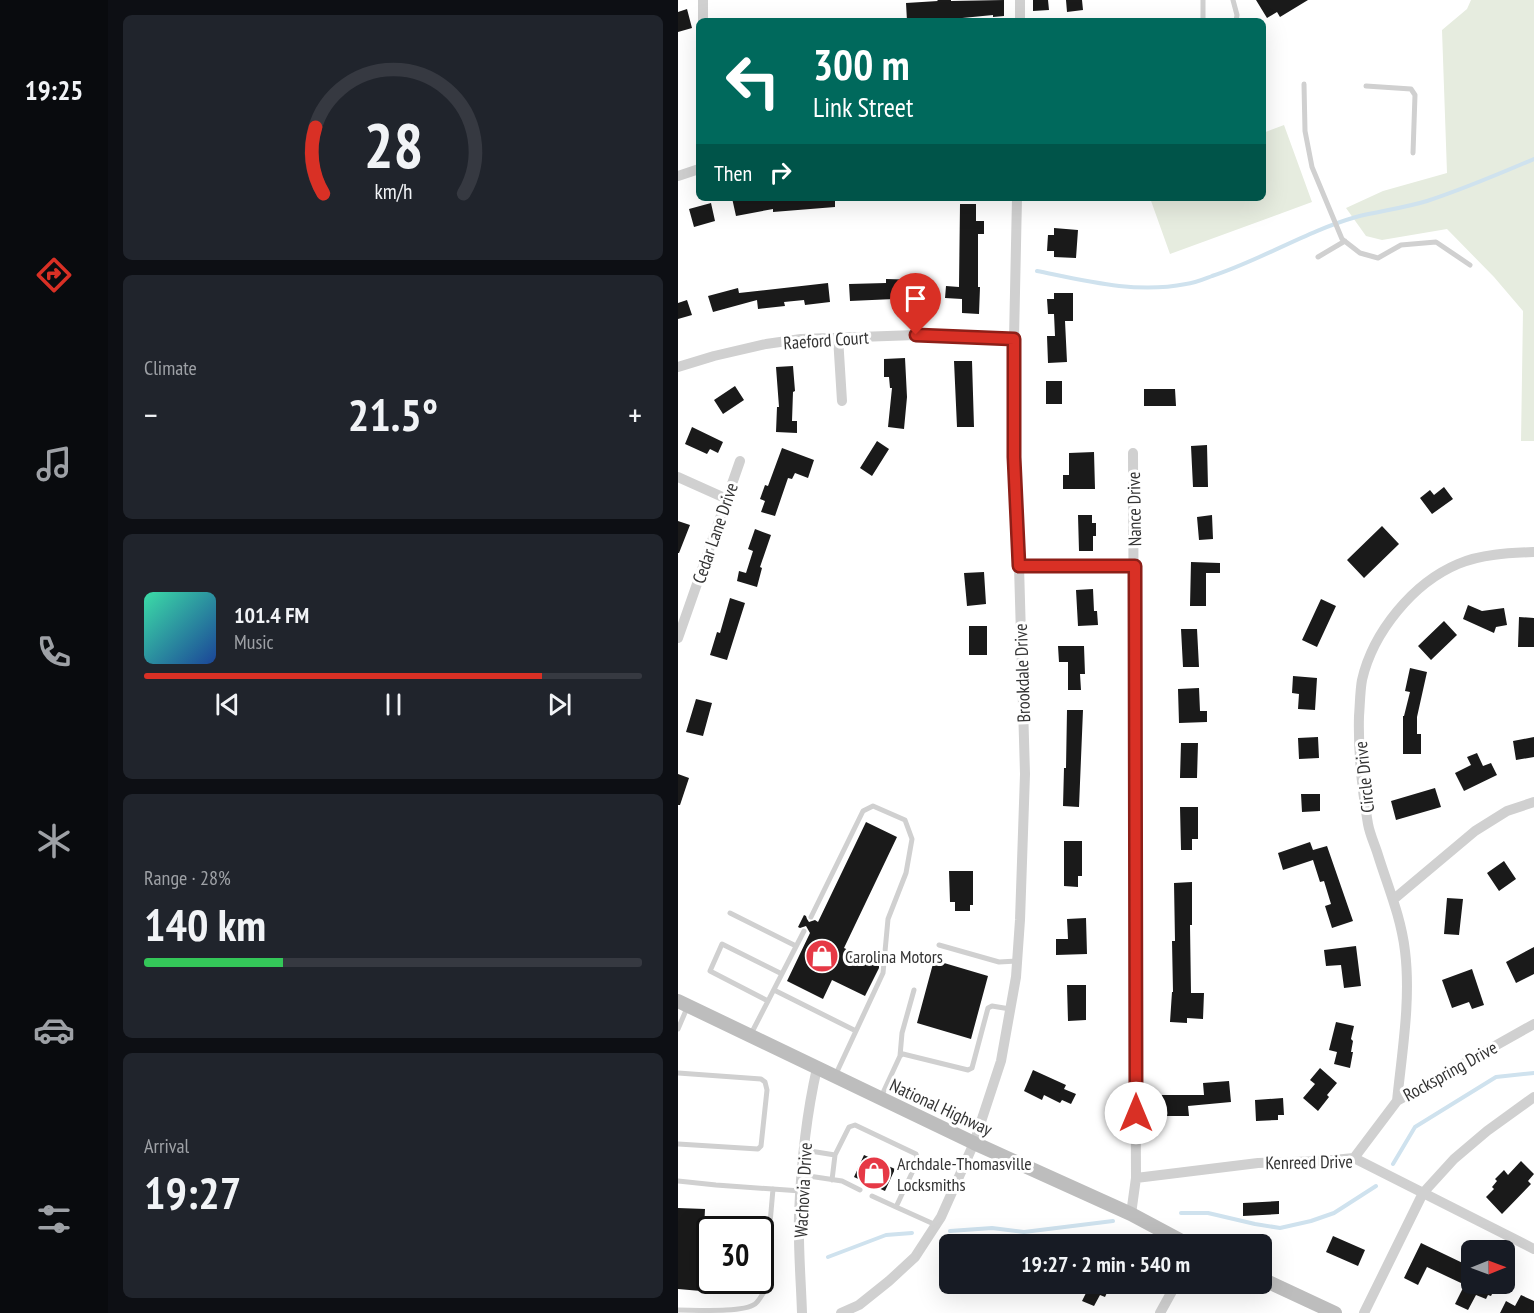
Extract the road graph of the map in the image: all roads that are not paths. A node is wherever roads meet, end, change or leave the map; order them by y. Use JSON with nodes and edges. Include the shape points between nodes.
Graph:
{"nodes":[{"id":1,"x":703,"y":0,"type":"edge"},
{"id":2,"x":1020,"y":0,"type":"edge"},
{"id":3,"x":1203,"y":0,"type":"edge"},
{"id":4,"x":1233,"y":0,"type":"edge"},
{"id":5,"x":704,"y":18,"type":"edge"},
{"id":6,"x":1020,"y":18,"type":"edge"},
{"id":7,"x":1203,"y":18,"type":"edge"},
{"id":8,"x":1236,"y":18,"type":"edge"},
{"id":9,"x":1304,"y":84,"type":"dead end"},
{"id":10,"x":1366,"y":86,"type":"dead end"},
{"id":11,"x":1413,"y":153,"type":"dead end"},
{"id":12,"x":696,"y":170,"type":"edge"},
{"id":13,"x":678,"y":176,"type":"edge"},
{"id":14,"x":1017,"y":201,"type":"edge"},
{"id":15,"x":1345,"y":241,"type":"junction"},
{"id":16,"x":1318,"y":257,"type":"dead end"},
{"id":17,"x":1470,"y":265,"type":"dead end"},
{"id":18,"x":838,"y":337,"type":"junction"},
{"id":19,"x":1014,"y":339,"type":"junction"},
{"id":20,"x":678,"y":367,"type":"edge"},
{"id":21,"x":842,"y":401,"type":"dead end"},
{"id":22,"x":1133,"y":453,"type":"dead end"},
{"id":23,"x":740,"y":461,"type":"dead end"},
{"id":24,"x":678,"y":477,"type":"edge"},
{"id":25,"x":727,"y":499,"type":"junction"},
{"id":26,"x":1534,"y":552,"type":"edge"},
{"id":27,"x":1019,"y":566,"type":"junction"},
{"id":28,"x":1135,"y":566,"type":"junction"},
{"id":29,"x":678,"y":638,"type":"edge"},
{"id":30,"x":1534,"y":802,"type":"edge"},
{"id":31,"x":1394,"y":899,"type":"junction"},
{"id":32,"x":730,"y":913,"type":"dead end"},
{"id":33,"x":811,"y":917,"type":"dead end"},
{"id":34,"x":804,"y":931,"type":"dead end"},
{"id":35,"x":939,"y":945,"type":"dead end"},
{"id":36,"x":796,"y":946,"type":"junction"},
{"id":37,"x":1017,"y":961,"type":"junction"},
{"id":38,"x":782,"y":974,"type":"junction"},
{"id":39,"x":774,"y":990,"type":"junction"},
{"id":40,"x":914,"y":990,"type":"dead end"},
{"id":41,"x":768,"y":1001,"type":"junction"},
{"id":42,"x":683,"y":1004,"type":"edge"},
{"id":43,"x":1010,"y":1009,"type":"junction"},
{"id":44,"x":1534,"y":1024,"type":"edge"},
{"id":45,"x":678,"y":1029,"type":"edge"},
{"id":46,"x":856,"y":1031,"type":"junction"},
{"id":47,"x":750,"y":1036,"type":"junction"},
{"id":48,"x":900,"y":1056,"type":"junction"},
{"id":49,"x":817,"y":1068,"type":"junction"},
{"id":50,"x":678,"y":1073,"type":"edge"},
{"id":51,"x":835,"y":1076,"type":"junction"},
{"id":52,"x":1534,"y":1097,"type":"edge"},
{"id":53,"x":881,"y":1098,"type":"junction"},
{"id":54,"x":1397,"y":1101,"type":"junction"},
{"id":55,"x":974,"y":1143,"type":"junction"},
{"id":56,"x":678,"y":1144,"type":"edge"},
{"id":57,"x":804,"y":1150,"type":"junction"},
{"id":58,"x":836,"y":1155,"type":"junction"},
{"id":59,"x":1354,"y":1158,"type":"junction"},
{"id":60,"x":802,"y":1175,"type":"junction"},
{"id":61,"x":1136,"y":1178,"type":"junction"},
{"id":62,"x":832,"y":1180,"type":"junction"},
{"id":63,"x":678,"y":1181,"type":"edge"},
{"id":64,"x":773,"y":1189,"type":"junction"},
{"id":65,"x":860,"y":1190,"type":"dead end"},
{"id":66,"x":801,"y":1191,"type":"junction"},
{"id":67,"x":1423,"y":1193,"type":"junction"},
{"id":68,"x":872,"y":1196,"type":"dead end"},
{"id":69,"x":896,"y":1207,"type":"junction"},
{"id":70,"x":1131,"y":1214,"type":"junction"},
{"id":71,"x":936,"y":1225,"type":"junction"},
{"id":72,"x":1168,"y":1234,"type":"edge"},
{"id":73,"x":1534,"y":1249,"type":"edge"},
{"id":74,"x":1272,"y":1284,"type":"edge"},
{"id":75,"x":1170,"y":1294,"type":"edge"},
{"id":76,"x":678,"y":1310,"type":"edge"},
{"id":77,"x":802,"y":1313,"type":"edge"},
{"id":78,"x":841,"y":1313,"type":"edge"},
{"id":79,"x":1160,"y":1313,"type":"edge"},
{"id":80,"x":1335,"y":1313,"type":"edge"},
{"id":81,"x":1364,"y":1313,"type":"edge"}],
"edges":[{"from":1,"to":5,"type":"street"},
{"from":2,"to":6,"type":"street"},
{"from":3,"to":7,"type":"lane"},
{"from":4,"to":8,"type":"lane"},
{"from":9,"to":15,"type":"lane","via":[[1305,131],[1312,167]]},
{"from":10,"to":11,"type":"lane","via":[[1411,89],[1415,95]]},
{"from":12,"to":13,"type":"street"},
{"from":14,"to":19,"type":"street","name":"Brookdale Drive"},
{"from":15,"to":16,"type":"lane"},
{"from":15,"to":17,"type":"lane","via":[[1360,253],[1378,258],[1401,245],[1436,242]]},
{"from":18,"to":19,"type":"street","name":"Raeford Court"},
{"from":18,"to":20,"type":"street","name":"Raeford Court","via":[[766,344]]},
{"from":18,"to":21,"type":"street"},
{"from":19,"to":27,"type":"street","name":"Brookdale Drive"},
{"from":22,"to":28,"type":"street","name":"Nance Drive"},
{"from":23,"to":25,"type":"street","name":"Cedar Lane Drive"},
{"from":24,"to":25,"type":"street"},
{"from":25,"to":29,"type":"street","name":"Cedar Lane Drive"},
{"from":26,"to":31,"type":"street","name":"Circle Drive","via":[[1478,558],[1442,572],[1388,622],[1376,642],[1362,681],[1360,763],[1369,827]]},
{"from":27,"to":28,"type":"street"},
{"from":27,"to":37,"type":"street","name":"Brookdale Drive","via":[[1025,774]]},
{"from":28,"to":61,"type":"street","name":"Nance Drive"},
{"from":30,"to":31,"type":"street","via":[[1475,831]]},
{"from":31,"to":54,"type":"street","name":"Circle Drive","via":[[1405,952],[1407,997]]},
{"from":32,"to":36,"type":"lane"},
{"from":33,"to":46,"type":"lane","via":[[863,811],[873,806],[905,820],[912,839],[906,873],[888,919],[883,973]]},
{"from":34,"to":36,"type":"lane"},
{"from":35,"to":37,"type":"lane","via":[[999,962]]},
{"from":36,"to":38,"type":"lane"},
{"from":37,"to":43,"type":"street","name":"Brookdale Drive"},
{"from":38,"to":39,"type":"lane"},
{"from":38,"to":41,"type":"lane","via":[[722,944],[710,971]]},
{"from":39,"to":41,"type":"lane"},
{"from":39,"to":46,"type":"lane"},
{"from":40,"to":48,"type":"lane"},
{"from":41,"to":47,"type":"lane"},
{"from":42,"to":45,"type":"lane"},
{"from":42,"to":47,"type":"main road","name":"National Highway"},
{"from":43,"to":48,"type":"lane","via":[[988,1008],[968,1071]]},
{"from":43,"to":55,"type":"street","name":"Brookdale Drive","via":[[1001,1061]]},
{"from":44,"to":54,"type":"street","name":"Rockspring Drive"},
{"from":46,"to":51,"type":"lane"},
{"from":47,"to":49,"type":"main road","name":"National Highway"},
{"from":48,"to":53,"type":"lane"},
{"from":49,"to":51,"type":"main road","name":"National Highway"},
{"from":49,"to":57,"type":"street","name":"Wachovia Drive"},
{"from":50,"to":56,"type":"lane","via":[[761,1079],[768,1090],[758,1149]]},
{"from":51,"to":53,"type":"main road","name":"National Highway"},
{"from":52,"to":67,"type":"street","via":[[1454,1159]]},
{"from":53,"to":55,"type":"main road","name":"National Highway"},
{"from":54,"to":59,"type":"street","name":"Rockspring Drive"},
{"from":55,"to":70,"type":"main road","name":"National Highway"},
{"from":55,"to":71,"type":"street","name":"Brookdale Drive"},
{"from":57,"to":58,"type":"lane"},
{"from":57,"to":60,"type":"street","name":"Wachovia Drive"},
{"from":58,"to":62,"type":"lane"},
{"from":58,"to":69,"type":"lane","via":[[849,1127],[855,1125],[916,1154],[918,1160]]},
{"from":59,"to":61,"type":"street","name":"Kenreed Drive","via":[[1258,1163]]},
{"from":59,"to":67,"type":"street","name":"Kenreed Drive"},
{"from":60,"to":62,"type":"lane"},
{"from":60,"to":66,"type":"street","name":"Wachovia Drive"},
{"from":61,"to":70,"type":"street"},
{"from":62,"to":65,"type":"lane"},
{"from":63,"to":64,"type":"lane"},
{"from":64,"to":66,"type":"lane"},
{"from":64,"to":76,"type":"lane","via":[[764,1292],[760,1299],[745,1310]]},
{"from":66,"to":77,"type":"street","name":"Wachovia Drive"},
{"from":67,"to":73,"type":"street","name":"Kenreed Drive"},
{"from":67,"to":81,"type":"street"},
{"from":68,"to":69,"type":"lane"},
{"from":69,"to":71,"type":"lane"},
{"from":70,"to":72,"type":"main road","name":"National Highway"},
{"from":71,"to":78,"type":"street","name":"Brookdale Drive","via":[[915,1257],[859,1305]]},
{"from":74,"to":80,"type":"main road"},
{"from":75,"to":79,"type":"street"}]}
